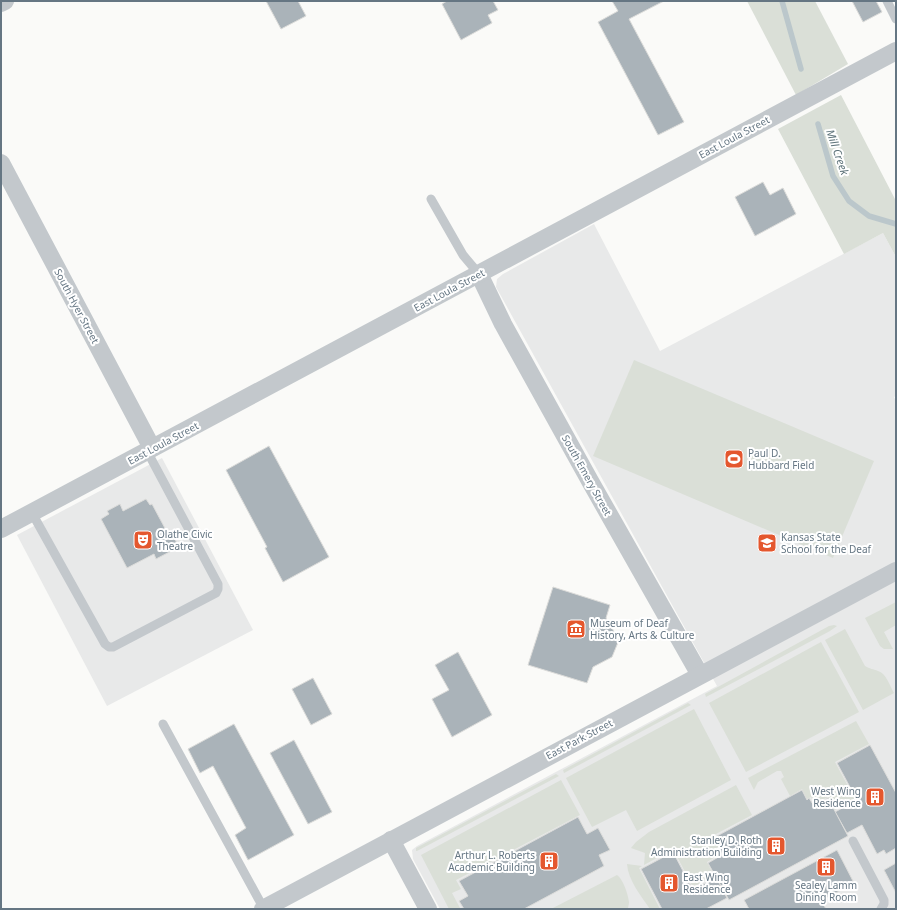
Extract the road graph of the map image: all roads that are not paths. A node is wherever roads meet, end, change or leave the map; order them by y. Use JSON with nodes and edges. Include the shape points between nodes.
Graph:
{"nodes":[{"id":1,"x":5,"y":1,"type":"edge"},
{"id":2,"x":887,"y":1,"type":"edge"},
{"id":3,"x":1,"y":3,"type":"edge"},
{"id":4,"x":896,"y":19,"type":"edge"},
{"id":5,"x":896,"y":51,"type":"edge"},
{"id":6,"x":1,"y":163,"type":"edge"},
{"id":7,"x":431,"y":199,"type":"dead end"},
{"id":8,"x":479,"y":274,"type":"junction"},
{"id":9,"x":150,"y":450,"type":"junction"},
{"id":10,"x":32,"y":513,"type":"junction"},
{"id":11,"x":1,"y":529,"type":"edge"},
{"id":12,"x":896,"y":571,"type":"edge"},
{"id":13,"x":700,"y":675,"type":"junction"},
{"id":14,"x":163,"y":724,"type":"dead end"},
{"id":15,"x":391,"y":840,"type":"junction"},
{"id":16,"x":853,"y":841,"type":"dead end"},
{"id":17,"x":264,"y":909,"type":"edge"},
{"id":18,"x":428,"y":909,"type":"edge"},
{"id":19,"x":881,"y":909,"type":"edge"}],
"edges":[{"from":1,"to":3,"type":"street"},
{"from":2,"to":4,"type":"lane"},
{"from":5,"to":8,"type":"street","name":"East Loula Street"},
{"from":6,"to":9,"type":"street","name":"South Hyer Street"},
{"from":7,"to":8,"type":"lane","via":[[464,255]]},
{"from":8,"to":9,"type":"street","name":"East Loula Street"},
{"from":8,"to":13,"type":"street","name":"South Emery Street","via":[[514,345]]},
{"from":9,"to":10,"type":"street","name":"East Loula Street"},
{"from":9,"to":10,"type":"lane","via":[[218,584],[216,594],[109,647]]},
{"from":10,"to":11,"type":"street","name":"East Loula Street"},
{"from":12,"to":13,"type":"street","name":"East Park Street"},
{"from":13,"to":15,"type":"street","name":"East Park Street"},
{"from":14,"to":17,"type":"lane"},
{"from":15,"to":17,"type":"street","name":"East Park Street"},
{"from":15,"to":18,"type":"street"},
{"from":16,"to":19,"type":"lane","via":[[884,900]]}]}
